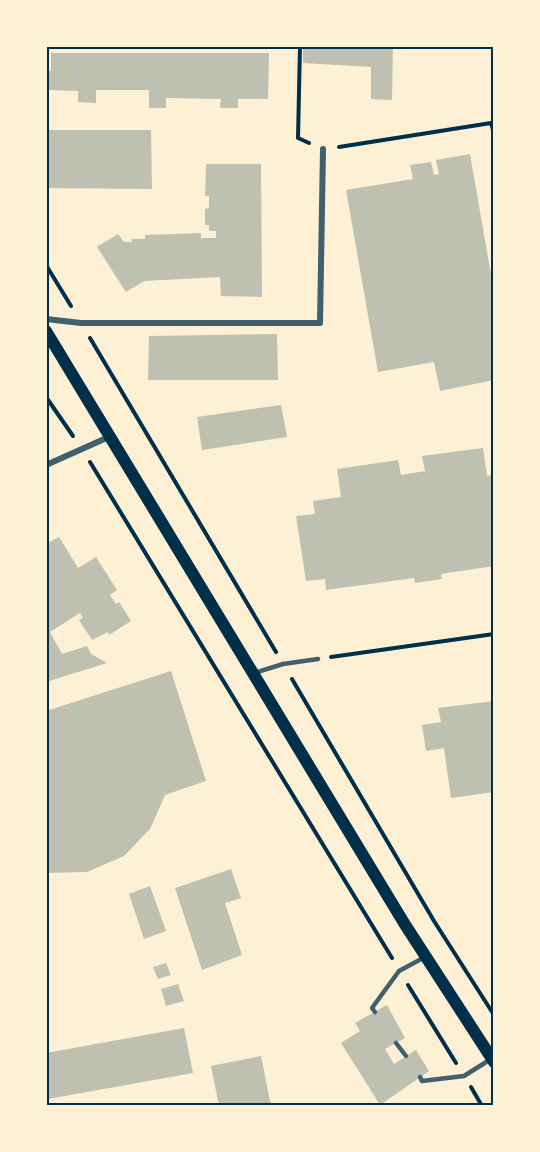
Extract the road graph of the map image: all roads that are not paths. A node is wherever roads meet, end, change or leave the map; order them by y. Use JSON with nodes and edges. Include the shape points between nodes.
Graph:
{"nodes":[{"id":1,"x":323,"y":149,"type":"road end"},
{"id":2,"x":46,"y":319,"type":"edge"},
{"id":3,"x":46,"y":331,"type":"edge"},
{"id":4,"x":111,"y":436,"type":"junction"},
{"id":5,"x":46,"y":465,"type":"edge"},
{"id":6,"x":318,"y":659,"type":"road end"},
{"id":7,"x":254,"y":672,"type":"junction"},
{"id":8,"x":425,"y":957,"type":"junction"},
{"id":9,"x":375,"y":1012,"type":"dead end"},
{"id":10,"x":396,"y":1043,"type":"dead end"},
{"id":11,"x":406,"y":1056,"type":"dead end"},
{"id":12,"x":492,"y":1060,"type":"edge"},
{"id":13,"x":420,"y":1077,"type":"dead end"}],
"edges":[{"from":1,"to":2,"type":"street","via":[[320,323],[81,323]]},
{"from":3,"to":4,"type":"main road"},
{"from":4,"to":5,"type":"street"},
{"from":4,"to":7,"type":"main road"},
{"from":6,"to":7,"type":"lane"},
{"from":7,"to":8,"type":"main road"},
{"from":8,"to":9,"type":"lane","via":[[399,971],[372,1008]]},
{"from":8,"to":12,"type":"main road"},
{"from":10,"to":11,"type":"lane"},
{"from":12,"to":13,"type":"lane","via":[[464,1076],[422,1080]]}]}
